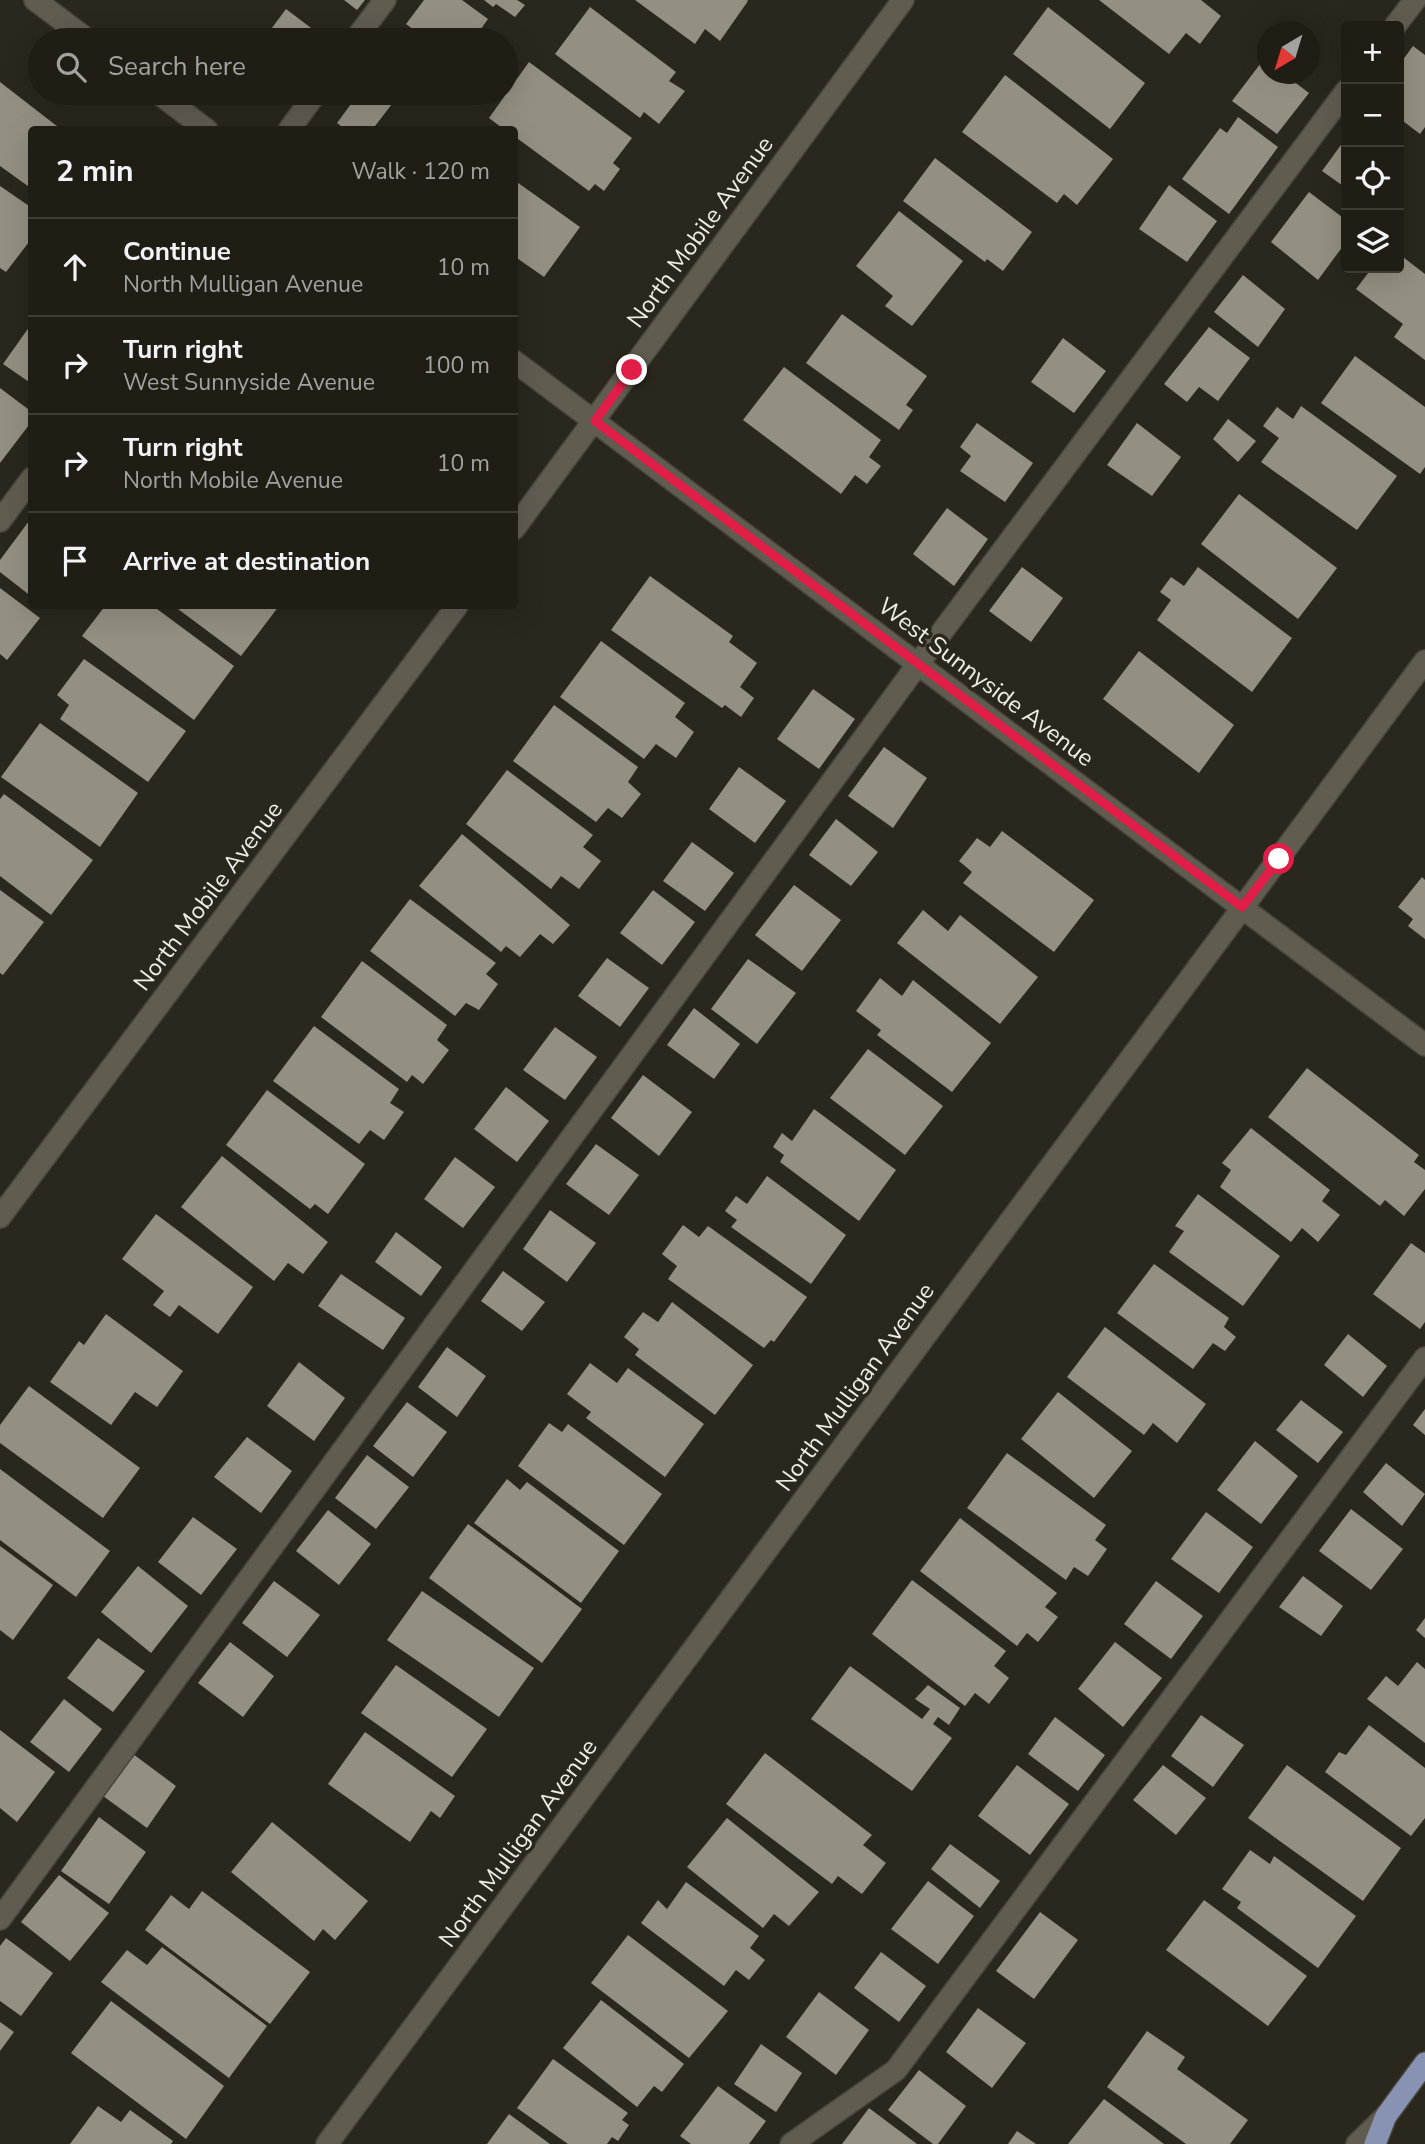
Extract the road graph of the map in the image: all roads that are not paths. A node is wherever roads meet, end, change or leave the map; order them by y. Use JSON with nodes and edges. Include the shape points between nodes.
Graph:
{"nodes":[{"id":1,"x":35,"y":0,"type":"edge"},
{"id":2,"x":385,"y":0,"type":"edge"},
{"id":3,"x":903,"y":0,"type":"edge"},
{"id":4,"x":1415,"y":0,"type":"edge"},
{"id":5,"x":1399,"y":21,"type":"edge"},
{"id":6,"x":72,"y":28,"type":"edge"},
{"id":7,"x":364,"y":28,"type":"edge"},
{"id":8,"x":1341,"y":99,"type":"edge"},
{"id":9,"x":174,"y":105,"type":"edge"},
{"id":10,"x":307,"y":105,"type":"edge"},
{"id":11,"x":202,"y":126,"type":"edge"},
{"id":12,"x":292,"y":126,"type":"edge"},
{"id":13,"x":518,"y":364,"type":"edge"},
{"id":14,"x":595,"y":421,"type":"junction"},
{"id":15,"x":28,"y":483,"type":"edge"},
{"id":16,"x":0,"y":521,"type":"edge"},
{"id":17,"x":518,"y":524,"type":"edge"},
{"id":18,"x":455,"y":609,"type":"edge"},
{"id":19,"x":1425,"y":661,"type":"edge"},
{"id":20,"x":918,"y":664,"type":"junction"},
{"id":21,"x":1242,"y":907,"type":"junction"},
{"id":22,"x":1425,"y":1045,"type":"edge"},
{"id":23,"x":0,"y":1217,"type":"edge"},
{"id":24,"x":1425,"y":1358,"type":"edge"},
{"id":25,"x":0,"y":1919,"type":"edge"},
{"id":26,"x":1425,"y":2063,"type":"edge"},
{"id":27,"x":1386,"y":2116,"type":"junction"},
{"id":28,"x":327,"y":2144,"type":"edge"},
{"id":29,"x":791,"y":2144,"type":"edge"},
{"id":30,"x":1357,"y":2144,"type":"edge"},
{"id":31,"x":1375,"y":2144,"type":"edge"}],
"edges":[{"from":1,"to":6,"type":"street"},
{"from":2,"to":7,"type":"street"},
{"from":3,"to":14,"type":"street","name":"North Mobile Avenue"},
{"from":4,"to":5,"type":"street"},
{"from":8,"to":20,"type":"street"},
{"from":9,"to":11,"type":"street"},
{"from":10,"to":12,"type":"street"},
{"from":13,"to":14,"type":"street","name":"West Sunnyside Avenue"},
{"from":14,"to":17,"type":"street","name":"North Mobile Avenue"},
{"from":14,"to":20,"type":"street","name":"West Sunnyside Avenue"},
{"from":15,"to":16,"type":"street"},
{"from":18,"to":23,"type":"street","name":"North Mobile Avenue"},
{"from":19,"to":21,"type":"street","name":"North Mulligan Avenue"},
{"from":20,"to":21,"type":"street","name":"West Sunnyside Avenue"},
{"from":20,"to":25,"type":"street"},
{"from":21,"to":22,"type":"street","name":"West Sunnyside Avenue"},
{"from":21,"to":28,"type":"street","name":"North Mulligan Avenue"},
{"from":24,"to":29,"type":"street","via":[[896,2070]]},
{"from":26,"to":27,"type":"main road"},
{"from":27,"to":30,"type":"street"},
{"from":27,"to":31,"type":"main road"}]}
